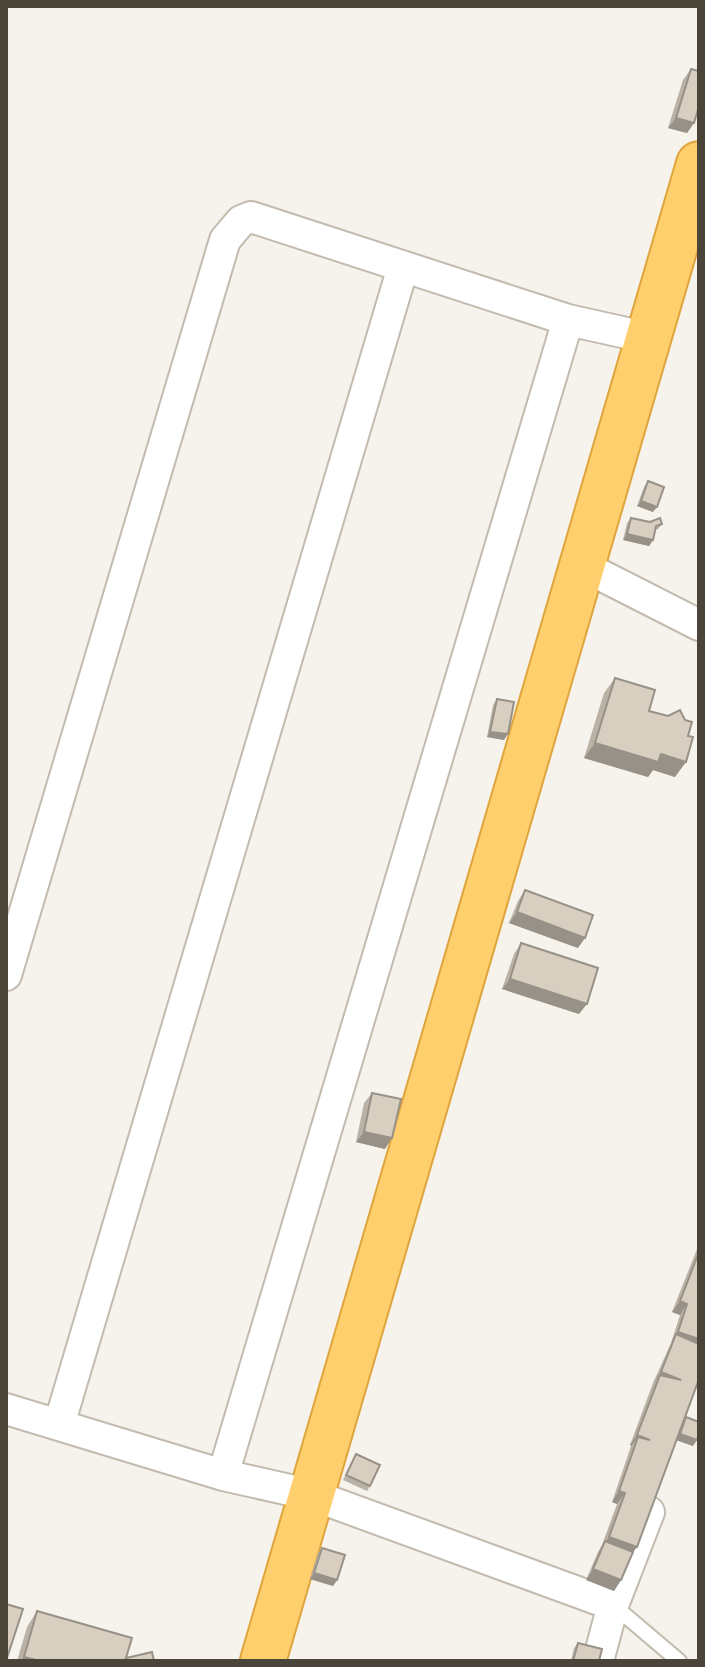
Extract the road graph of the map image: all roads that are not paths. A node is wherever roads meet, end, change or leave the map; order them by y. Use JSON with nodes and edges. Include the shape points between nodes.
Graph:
{"nodes":[{"id":1,"x":699,"y":164,"type":"edge"},
{"id":2,"x":403,"y":267,"type":"junction"},
{"id":3,"x":568,"y":320,"type":"junction"},
{"id":4,"x":649,"y":338,"type":"junction"},
{"id":5,"x":581,"y":565,"type":"junction"},
{"id":6,"x":699,"y":625,"type":"edge"},
{"id":7,"x":6,"y":975,"type":"edge"},
{"id":8,"x":6,"y":1409,"type":"edge"},
{"id":9,"x":59,"y":1425,"type":"junction"},
{"id":10,"x":223,"y":1475,"type":"junction"},
{"id":11,"x":660,"y":1482,"type":"edge"},
{"id":12,"x":312,"y":1495,"type":"junction"},
{"id":13,"x":613,"y":1605,"type":"junction"},
{"id":14,"x":263,"y":1661,"type":"edge"},
{"id":15,"x":598,"y":1661,"type":"edge"},
{"id":16,"x":679,"y":1661,"type":"edge"}],
"edges":[{"from":1,"to":4,"type":"highway"},
{"from":2,"to":3,"type":"street"},
{"from":2,"to":7,"type":"street","via":[[251,217],[225,240]]},
{"from":2,"to":9,"type":"street"},
{"from":3,"to":4,"type":"street"},
{"from":3,"to":10,"type":"street"},
{"from":4,"to":5,"type":"highway"},
{"from":5,"to":6,"type":"street"},
{"from":5,"to":12,"type":"highway"},
{"from":8,"to":9,"type":"street"},
{"from":9,"to":10,"type":"street"},
{"from":10,"to":12,"type":"street"},
{"from":11,"to":13,"type":"street"},
{"from":12,"to":13,"type":"street"},
{"from":12,"to":14,"type":"highway"},
{"from":13,"to":15,"type":"street"},
{"from":13,"to":16,"type":"lane"}]}
